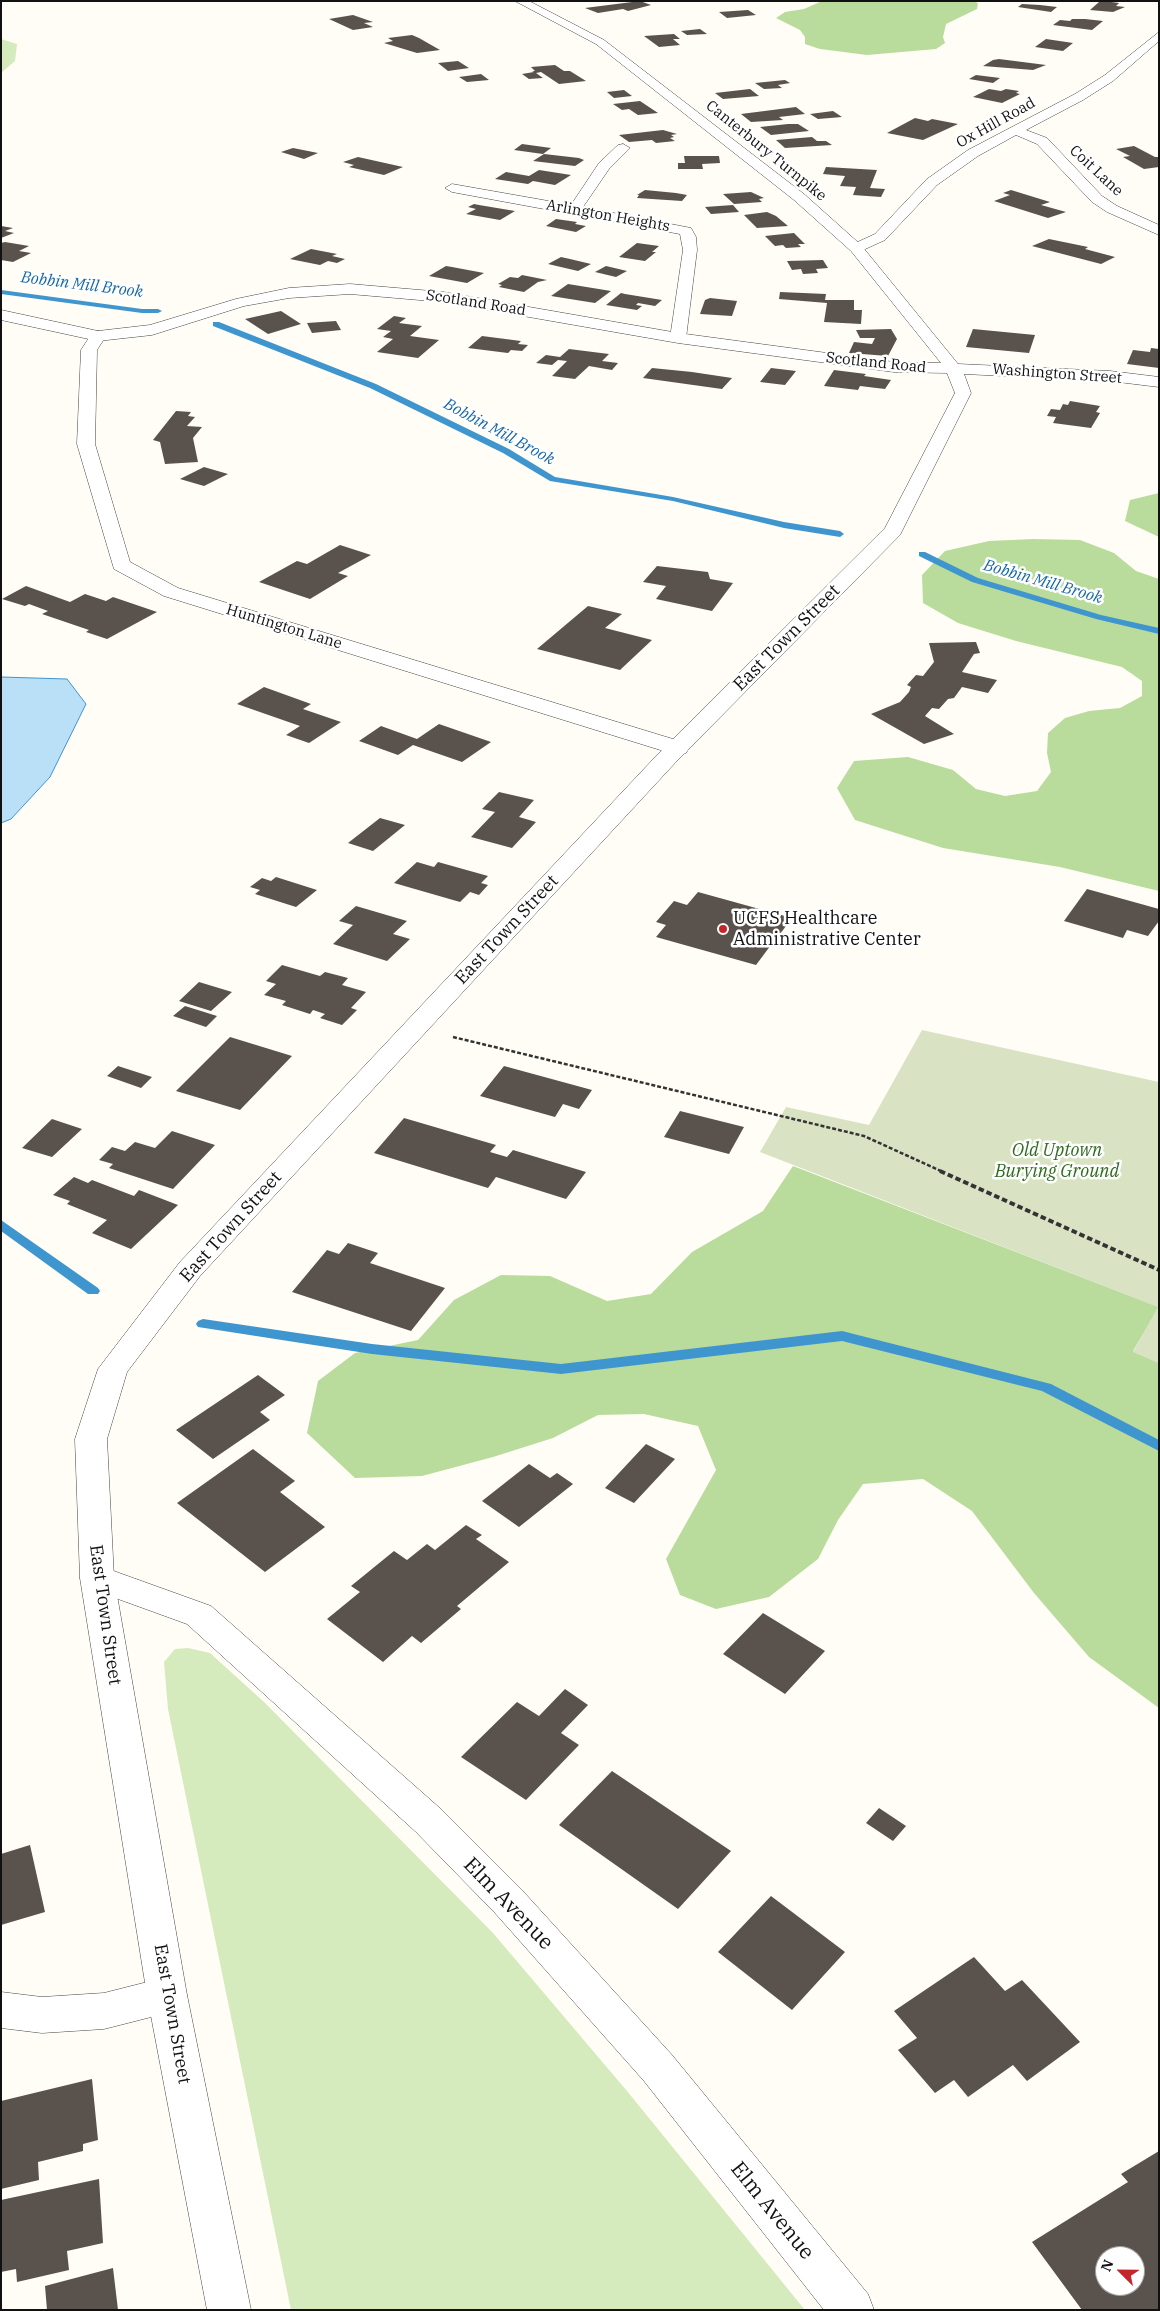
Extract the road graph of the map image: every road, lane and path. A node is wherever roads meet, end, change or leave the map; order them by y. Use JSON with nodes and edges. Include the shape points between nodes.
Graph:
{"nodes":[{"id":1,"x":520,"y":1,"type":"edge"},
{"id":2,"x":1159,"y":35,"type":"edge"},
{"id":3,"x":1015,"y":130,"type":"junction"},
{"id":4,"x":623,"y":148,"type":"dead end"},
{"id":5,"x":452,"y":188,"type":"dead end"},
{"id":6,"x":575,"y":209,"type":"junction"},
{"id":7,"x":1159,"y":231,"type":"edge"},
{"id":8,"x":856,"y":248,"type":"junction"},
{"id":9,"x":1,"y":315,"type":"edge"},
{"id":10,"x":98,"y":336,"type":"junction"},
{"id":11,"x":678,"y":338,"type":"junction"},
{"id":12,"x":954,"y":369,"type":"junction"},
{"id":13,"x":1159,"y":382,"type":"edge"},
{"id":14,"x":678,"y":748,"type":"junction"},
{"id":15,"x":416,"y":1027,"type":"junction"},
{"id":16,"x":1159,"y":1270,"type":"edge"},
{"id":17,"x":96,"y":1578,"type":"junction"},
{"id":18,"x":167,"y":1995,"type":"junction"},
{"id":19,"x":1,"y":2010,"type":"edge"},
{"id":20,"x":229,"y":2310,"type":"edge"},
{"id":21,"x":852,"y":2310,"type":"edge"}],
"edges":[{"from":1,"to":8,"type":"street","name":"Canterbury Turnpike","via":[[600,42],[799,196]]},
{"from":2,"to":3,"type":"street","name":"Ox Hill Road","via":[[1109,78]]},
{"from":3,"to":7,"type":"street","name":"Coit Lane","via":[[1042,141],[1097,199]]},
{"from":3,"to":8,"type":"street","name":"Ox Hill Road","via":[[973,153],[932,182],[880,237]]},
{"from":4,"to":6,"type":"street","via":[[604,166]]},
{"from":5,"to":6,"type":"street","name":"Arlington Heights"},
{"from":6,"to":11,"type":"street","name":"Arlington Heights","via":[[687,232],[690,250]]},
{"from":8,"to":12,"type":"street","name":"Canterbury Turnpike"},
{"from":9,"to":10,"type":"street","name":"Scotland Road"},
{"from":10,"to":11,"type":"street","name":"Scotland Road","via":[[152,330],[241,302],[289,293],[350,289],[443,297]]},
{"from":10,"to":14,"type":"street","name":"Huntington Lane","via":[[88,350],[86,444],[121,565],[171,592]]},
{"from":11,"to":12,"type":"street","name":"Scotland Road","via":[[894,367]]},
{"from":12,"to":13,"type":"street","name":"Washington Street","via":[[1016,370]]},
{"from":12,"to":14,"type":"street","name":"East Town Street","via":[[963,393],[893,531]]},
{"from":14,"to":15,"type":"street","name":"East Town Street"},
{"from":15,"to":16,"type":"path","via":[[864,1136]]},
{"from":15,"to":17,"type":"street","name":"East Town Street","via":[[190,1269],[113,1370],[91,1439]]},
{"from":17,"to":18,"type":"street","name":"East Town Street"},
{"from":17,"to":21,"type":"street","name":"Elm Avenue","via":[[199,1615],[429,1821],[508,1901],[658,2068]]},
{"from":18,"to":19,"type":"street","via":[[104,2011],[42,2015]]},
{"from":18,"to":20,"type":"street","name":"East Town Street"}]}
